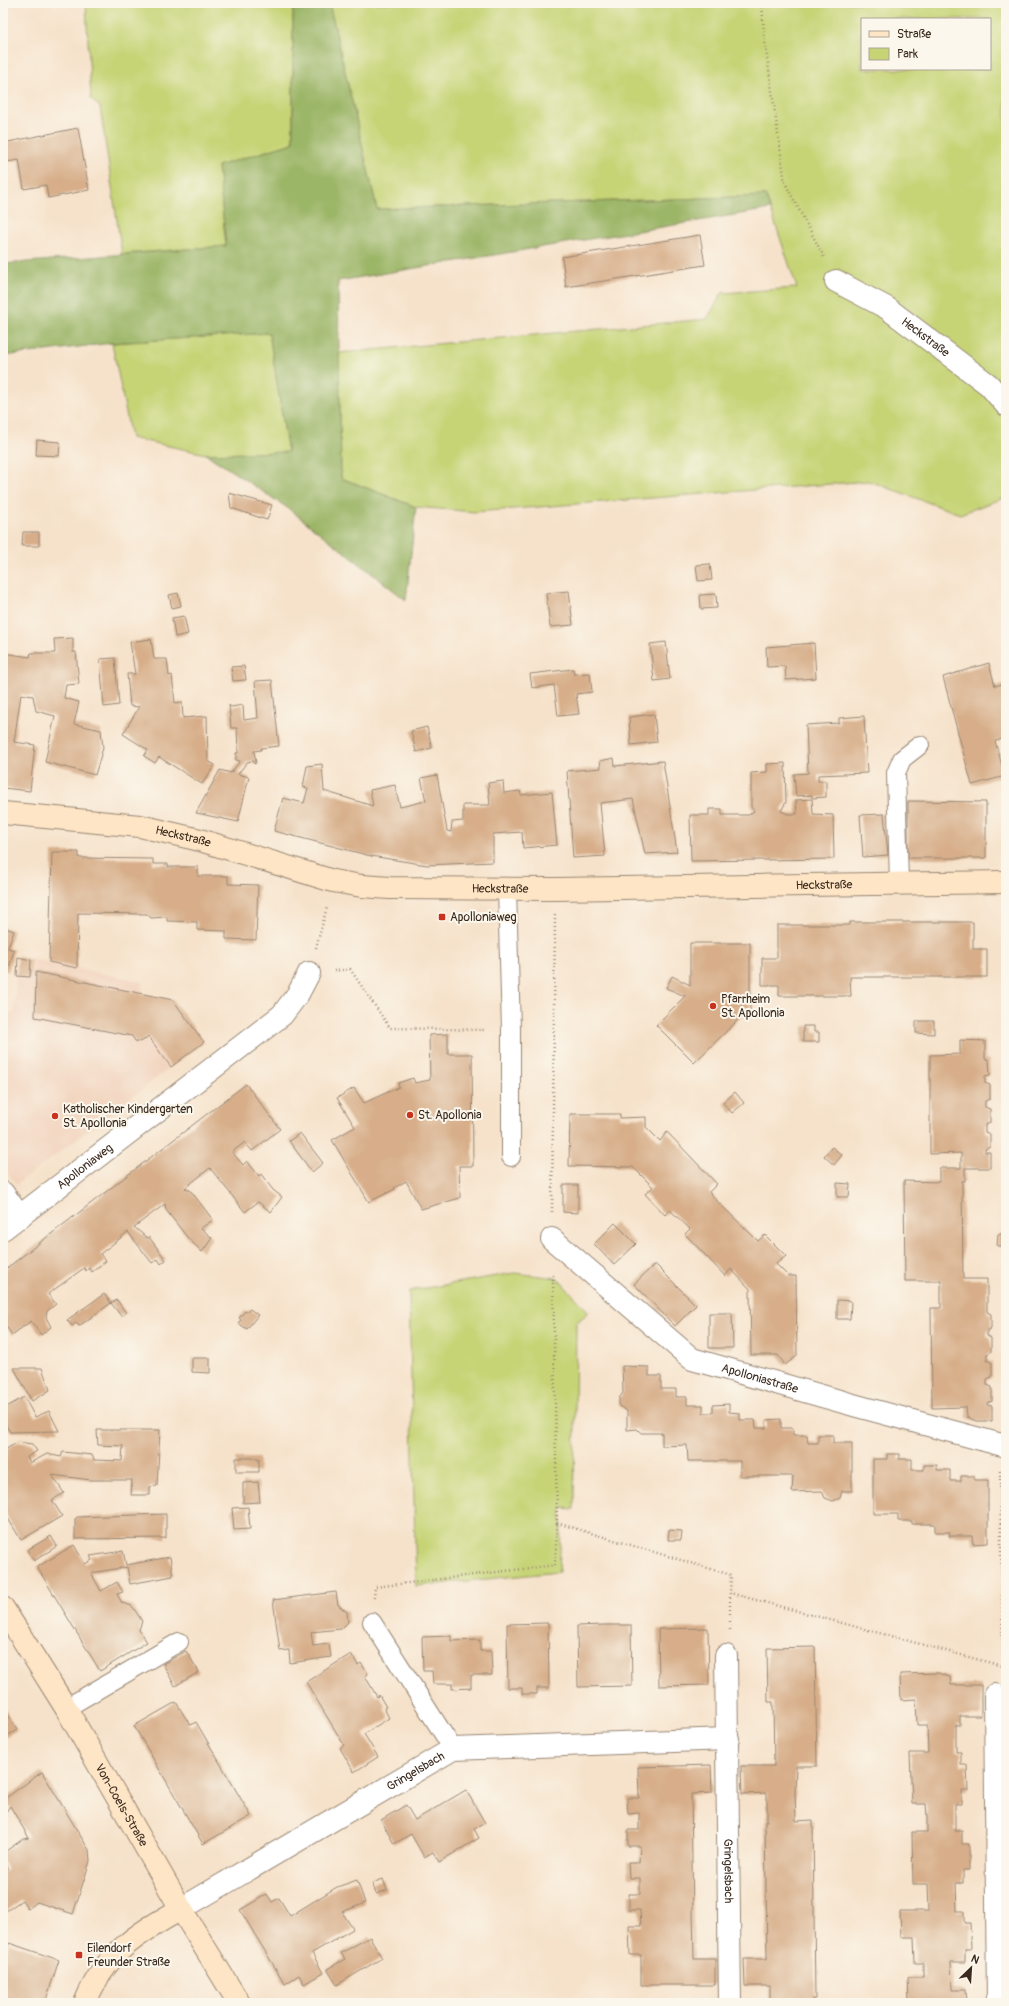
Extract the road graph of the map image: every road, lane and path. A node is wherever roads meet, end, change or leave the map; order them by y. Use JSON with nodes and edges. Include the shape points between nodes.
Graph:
{"nodes":[{"id":1,"x":762,"y":3,"type":"edge"},
{"id":2,"x":836,"y":280,"type":"joint"},
{"id":3,"x":1006,"y":405,"type":"edge"},
{"id":4,"x":920,"y":745,"type":"dead end"},
{"id":5,"x":3,"y":813,"type":"edge"},
{"id":6,"x":333,"y":881,"type":"junction"},
{"id":7,"x":1006,"y":882,"type":"edge"},
{"id":8,"x":899,"y":883,"type":"junction"},
{"id":9,"x":507,"y":889,"type":"junction"},
{"id":10,"x":555,"y":889,"type":"junction"},
{"id":11,"x":309,"y":973,"type":"junction"},
{"id":12,"x":512,"y":1030,"type":"junction"},
{"id":13,"x":511,"y":1157,"type":"dead end"},
{"id":14,"x":3,"y":1193,"type":"edge"},
{"id":15,"x":11,"y":1223,"type":"edge"},
{"id":16,"x":552,"y":1239,"type":"junction"},
{"id":17,"x":1003,"y":1446,"type":"edge"},
{"id":18,"x":557,"y":1524,"type":"junction"},
{"id":19,"x":730,"y":1593,"type":"junction"},
{"id":20,"x":3,"y":1608,"type":"edge"},
{"id":21,"x":372,"y":1622,"type":"joint"},
{"id":22,"x":179,"y":1642,"type":"dead end"},
{"id":23,"x":726,"y":1656,"type":"joint"},
{"id":24,"x":1005,"y":1666,"type":"edge"},
{"id":25,"x":995,"y":1695,"type":"dead end"},
{"id":26,"x":66,"y":1708,"type":"junction"},
{"id":27,"x":728,"y":1739,"type":"junction"},
{"id":28,"x":452,"y":1749,"type":"junction"},
{"id":29,"x":181,"y":1908,"type":"junction"},
{"id":30,"x":85,"y":2003,"type":"edge"},
{"id":31,"x":239,"y":2003,"type":"edge"},
{"id":32,"x":730,"y":2003,"type":"edge"},
{"id":33,"x":998,"y":2003,"type":"edge"}],
"edges":[{"from":1,"to":2,"type":"path","via":[[764,35],[785,182]]},
{"from":2,"to":3,"type":"street","name":"Heckstraße","via":[[887,308],[989,385]]},
{"from":4,"to":8,"type":"lane","via":[[902,759],[896,773]]},
{"from":5,"to":6,"type":"main road","name":"Heckstraße","via":[[140,826],[200,840]]},
{"from":6,"to":9,"type":"main road","name":"Heckstraße","via":[[390,888]]},
{"from":6,"to":11,"type":"path"},
{"from":7,"to":8,"type":"main road","name":"Heckstraße"},
{"from":8,"to":10,"type":"main road","name":"Heckstraße"},
{"from":9,"to":10,"type":"main road","name":"Heckstraße"},
{"from":9,"to":12,"type":"lane"},
{"from":10,"to":16,"type":"path"},
{"from":11,"to":12,"type":"path","via":[[350,969],[390,1028]]},
{"from":11,"to":15,"type":"street","name":"Apolloniaweg","via":[[282,1016]]},
{"from":12,"to":13,"type":"lane"},
{"from":14,"to":15,"type":"street","name":"Apolloniaweg"},
{"from":16,"to":17,"type":"street","name":"Apolloniastraße","via":[[692,1359]]},
{"from":16,"to":18,"type":"path"},
{"from":17,"to":24,"type":"path"},
{"from":18,"to":19,"type":"path","via":[[731,1575]]},
{"from":18,"to":21,"type":"path","via":[[554,1565],[375,1586]]},
{"from":19,"to":23,"type":"path","via":[[730,1647]]},
{"from":19,"to":24,"type":"path"},
{"from":20,"to":26,"type":"main road","name":"Von-Coels-Straße"},
{"from":21,"to":28,"type":"lane"},
{"from":22,"to":26,"type":"lane"},
{"from":23,"to":27,"type":"street","name":"Gringelsbach"},
{"from":25,"to":33,"type":"street"},
{"from":26,"to":29,"type":"main road","name":"Von-Coels-Straße"},
{"from":27,"to":28,"type":"street","name":"Gringelsbach"},
{"from":27,"to":32,"type":"street","name":"Gringelsbach"},
{"from":28,"to":29,"type":"street","name":"Gringelsbach"},
{"from":29,"to":30,"type":"main road","via":[[121,1948],[101,1972]]},
{"from":29,"to":31,"type":"main road","name":"Von-Coels-Straße"}]}
